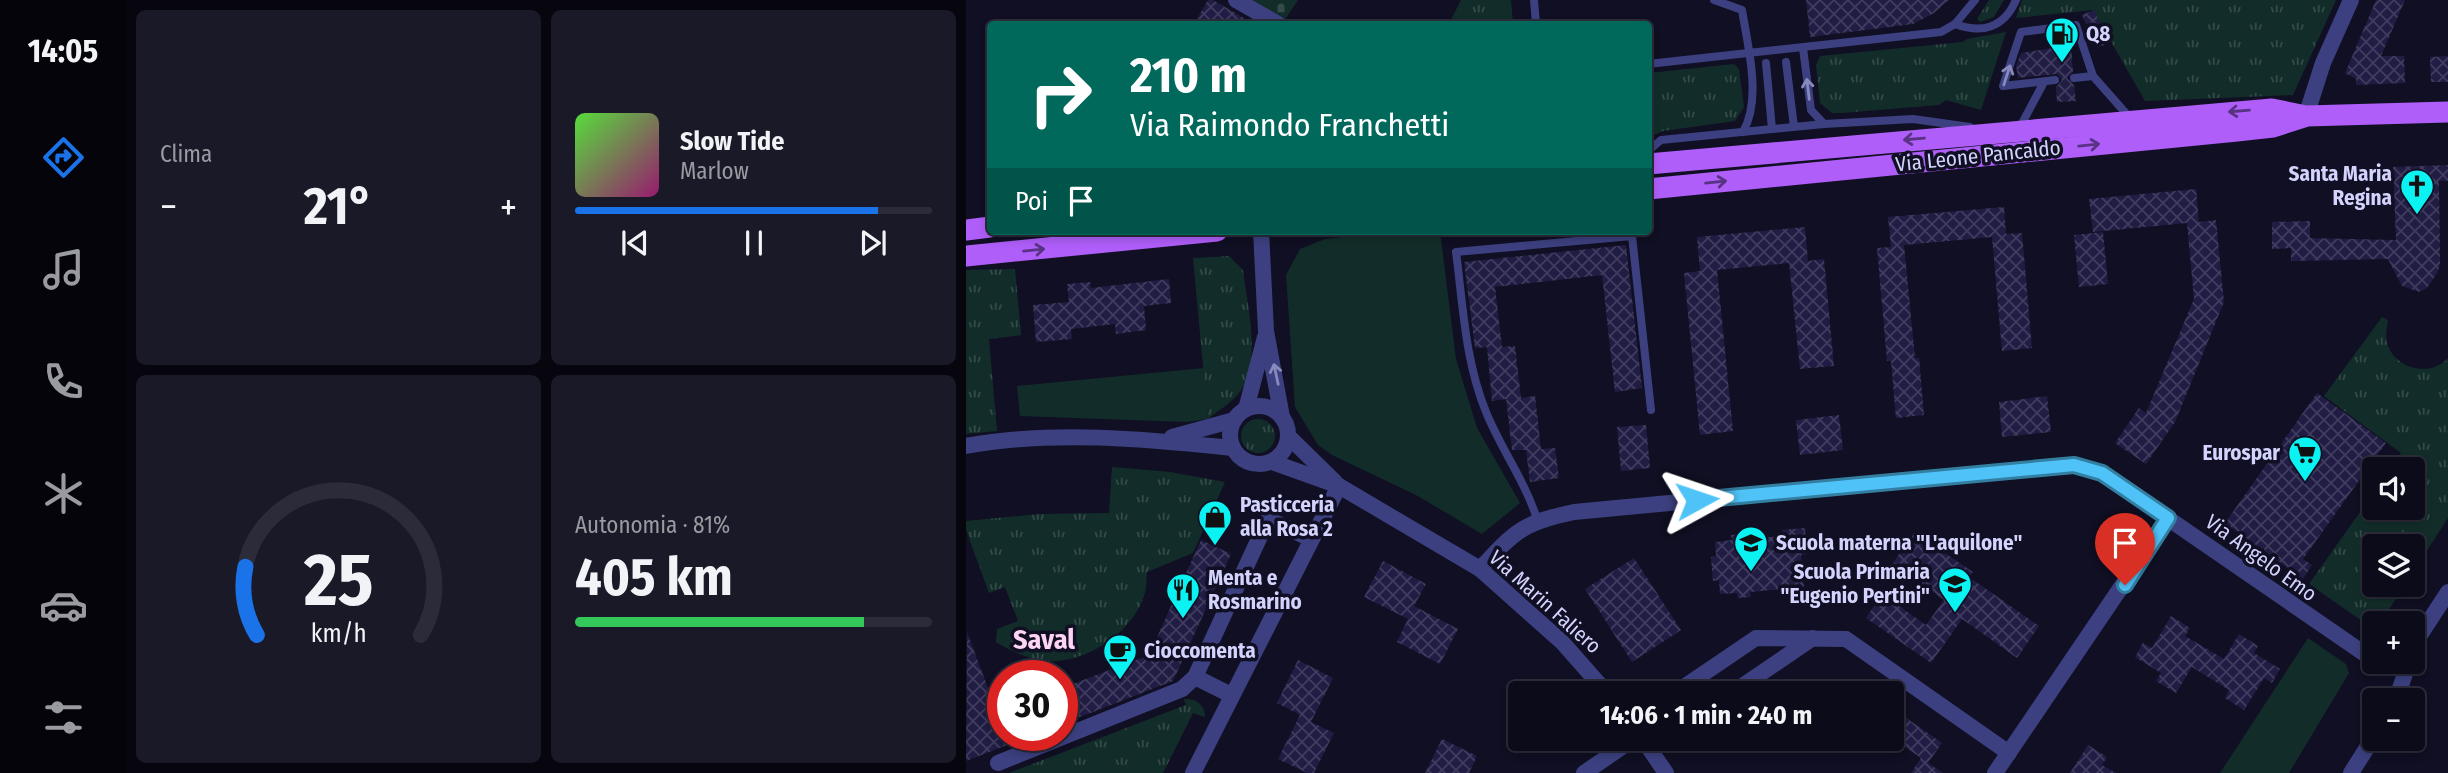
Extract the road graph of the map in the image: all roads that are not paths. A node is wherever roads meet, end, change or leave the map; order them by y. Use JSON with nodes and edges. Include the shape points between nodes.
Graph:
{"nodes":[{"id":1,"x":1237,"y":0,"type":"edge"},
{"id":2,"x":1534,"y":0,"type":"edge"},
{"id":3,"x":1714,"y":0,"type":"edge"},
{"id":4,"x":1975,"y":0,"type":"edge"},
{"id":5,"x":2016,"y":0,"type":"edge"},
{"id":6,"x":2351,"y":0,"type":"edge"},
{"id":7,"x":1273,"y":21,"type":"edge"},
{"id":8,"x":1536,"y":21,"type":"edge"},
{"id":9,"x":1955,"y":23,"type":"junction"},
{"id":10,"x":1803,"y":48,"type":"junction"},
{"id":11,"x":1749,"y":53,"type":"junction"},
{"id":12,"x":1787,"y":62,"type":"dead end"},
{"id":13,"x":1766,"y":63,"type":"dead end"},
{"id":14,"x":1652,"y":64,"type":"edge"},
{"id":15,"x":2093,"y":76,"type":"junction"},
{"id":16,"x":2074,"y":78,"type":"dead end"},
{"id":17,"x":2055,"y":80,"type":"dead end"},
{"id":18,"x":2044,"y":82,"type":"junction"},
{"id":19,"x":2448,"y":112,"type":"edge"},
{"id":20,"x":2306,"y":116,"type":"junction"},
{"id":21,"x":2132,"y":120,"type":"junction"},
{"id":22,"x":1824,"y":124,"type":"junction"},
{"id":23,"x":1794,"y":127,"type":"junction"},
{"id":24,"x":1772,"y":129,"type":"junction"},
{"id":25,"x":2019,"y":129,"type":"junction"},
{"id":26,"x":1997,"y":131,"type":"junction"},
{"id":27,"x":1743,"y":132,"type":"junction"},
{"id":28,"x":1652,"y":148,"type":"edge"},
{"id":29,"x":1652,"y":164,"type":"edge"},
{"id":30,"x":1652,"y":189,"type":"edge"},
{"id":31,"x":987,"y":227,"type":"edge"},
{"id":32,"x":966,"y":230,"type":"edge"},
{"id":33,"x":1177,"y":235,"type":"edge"},
{"id":34,"x":1261,"y":235,"type":"edge"},
{"id":35,"x":966,"y":256,"type":"edge"},
{"id":36,"x":1266,"y":331,"type":"junction"},
{"id":37,"x":1651,"y":410,"type":"dead end"},
{"id":38,"x":1240,"y":415,"type":"junction"},
{"id":39,"x":1282,"y":417,"type":"junction"},
{"id":40,"x":1288,"y":436,"type":"junction"},
{"id":41,"x":1161,"y":439,"type":"junction"},
{"id":42,"x":966,"y":446,"type":"edge"},
{"id":43,"x":1233,"y":449,"type":"junction"},
{"id":44,"x":1272,"y":461,"type":"junction"},
{"id":45,"x":1339,"y":486,"type":"junction"},
{"id":46,"x":2168,"y":518,"type":"junction"},
{"id":47,"x":1537,"y":519,"type":"junction"},
{"id":48,"x":1311,"y":539,"type":"junction"},
{"id":49,"x":1480,"y":569,"type":"junction"},
{"id":50,"x":2448,"y":592,"type":"edge"},
{"id":51,"x":2425,"y":627,"type":"edge"},
{"id":52,"x":1813,"y":638,"type":"junction"},
{"id":53,"x":2362,"y":653,"type":"edge"},
{"id":54,"x":1195,"y":677,"type":"junction"},
{"id":55,"x":1596,"y":681,"type":"edge"},
{"id":56,"x":1693,"y":681,"type":"edge"},
{"id":57,"x":1750,"y":681,"type":"edge"},
{"id":58,"x":1231,"y":695,"type":"junction"},
{"id":59,"x":1616,"y":751,"type":"edge"},
{"id":60,"x":1651,"y":751,"type":"edge"},
{"id":61,"x":2365,"y":751,"type":"edge"},
{"id":62,"x":2009,"y":753,"type":"junction"},
{"id":63,"x":998,"y":763,"type":"dead end"},
{"id":64,"x":1193,"y":773,"type":"edge"},
{"id":65,"x":1584,"y":773,"type":"edge"},
{"id":66,"x":1665,"y":773,"type":"edge"},
{"id":67,"x":1995,"y":773,"type":"edge"},
{"id":68,"x":2351,"y":773,"type":"edge"}],
"edges":[{"from":1,"to":7,"type":"street"},
{"from":2,"to":8,"type":"lane"},
{"from":3,"to":11,"type":"lane","via":[[1742,10]]},
{"from":4,"to":9,"type":"lane"},
{"from":5,"to":9,"type":"lane","via":[[2002,23],[1991,28],[1970,29]]},
{"from":6,"to":20,"type":"street"},
{"from":9,"to":10,"type":"lane","via":[[1941,32]]},
{"from":10,"to":11,"type":"lane"},
{"from":22,"to":10,"type":"lane","one_way":true,"via":[[1811,110]]},
{"from":11,"to":14,"type":"lane"},
{"from":11,"to":27,"type":"lane","via":[[1753,116]]},
{"from":12,"to":23,"type":"lane"},
{"from":13,"to":24,"type":"lane"},
{"from":15,"to":16,"type":"lane"},
{"from":18,"to":15,"type":"lane","one_way":true,"via":[[2003,86],[2021,32],[2077,25]]},
{"from":15,"to":21,"type":"lane"},
{"from":17,"to":18,"type":"lane"},
{"from":18,"to":25,"type":"lane"},
{"from":19,"to":20,"type":"main road","name":"Via Leone Pancaldo"},
{"from":20,"to":21,"type":"main road","name":"Via Leone Pancaldo","one_way":true,"via":[[2272,109]]},
{"from":30,"to":20,"type":"main road","name":"Via Leone Pancaldo","one_way":true,"via":[[2261,128]]},
{"from":21,"to":25,"type":"main road","name":"Via Leone Pancaldo"},
{"from":22,"to":23,"type":"lane"},
{"from":22,"to":26,"type":"lane","via":[[1913,120]]},
{"from":23,"to":24,"type":"lane"},
{"from":24,"to":27,"type":"lane"},
{"from":25,"to":26,"type":"main road","name":"Via Leone Pancaldo"},
{"from":26,"to":29,"type":"main road","name":"Via Leone Pancaldo","one_way":true},
{"from":27,"to":28,"type":"lane","via":[[1661,140]]},
{"from":31,"to":32,"type":"main road"},
{"from":35,"to":33,"type":"main road","one_way":true},
{"from":34,"to":36,"type":"street","name":"Via Marin Faliero"},
{"from":36,"to":38,"type":"street","name":"Via Marin Faliero"},
{"from":39,"to":36,"type":"street","name":"Via Marin Faliero","one_way":true},
{"from":37,"to":47,"type":"lane","via":[[1632,236],[1456,252],[1468,349],[1482,400]]},
{"from":38,"to":39,"type":"street","name":"Via Marin Faliero","via":[[1268,407]]},
{"from":38,"to":41,"type":"street","name":"Via Marin Faliero"},
{"from":38,"to":43,"type":"street","name":"Via Marin Faliero","via":[[1230,438]]},
{"from":39,"to":40,"type":"street","name":"Via Marin Faliero"},
{"from":40,"to":44,"type":"street","via":[[1285,449]]},
{"from":40,"to":45,"type":"street","name":"Via Marin Faliero"},
{"from":41,"to":42,"type":"street","name":"Via Marin Faliero","via":[[1007,440]]},
{"from":41,"to":43,"type":"street","name":"Via Marin Faliero"},
{"from":43,"to":44,"type":"street","name":"Via Marin Faliero","via":[[1249,463]]},
{"from":44,"to":45,"type":"street","name":"Via Marin Faliero"},
{"from":45,"to":48,"type":"street"},
{"from":45,"to":49,"type":"street","name":"Via Marin Faliero"},
{"from":46,"to":47,"type":"street","name":"Via Angelo Emo","via":[[2102,473],[2074,465]]},
{"from":46,"to":53,"type":"street","name":"Via Angelo Emo"},
{"from":46,"to":62,"type":"street"},
{"from":47,"to":49,"type":"street","name":"Via Angelo Emo","via":[[1511,534]]},
{"from":48,"to":54,"type":"street","via":[[1268,519]]},
{"from":48,"to":58,"type":"street"},
{"from":49,"to":55,"type":"street","name":"Via Marin Faliero","via":[[1562,642]]},
{"from":50,"to":51,"type":"street"},
{"from":52,"to":56,"type":"street","via":[[1756,638]]},
{"from":52,"to":57,"type":"street"},
{"from":52,"to":62,"type":"street","via":[[1846,639]]},
{"from":54,"to":58,"type":"street"},
{"from":54,"to":63,"type":"street","via":[[1182,689]]},
{"from":58,"to":64,"type":"street"},
{"from":59,"to":65,"type":"street"},
{"from":60,"to":66,"type":"street"},
{"from":61,"to":68,"type":"street"},
{"from":62,"to":67,"type":"street"}]}
